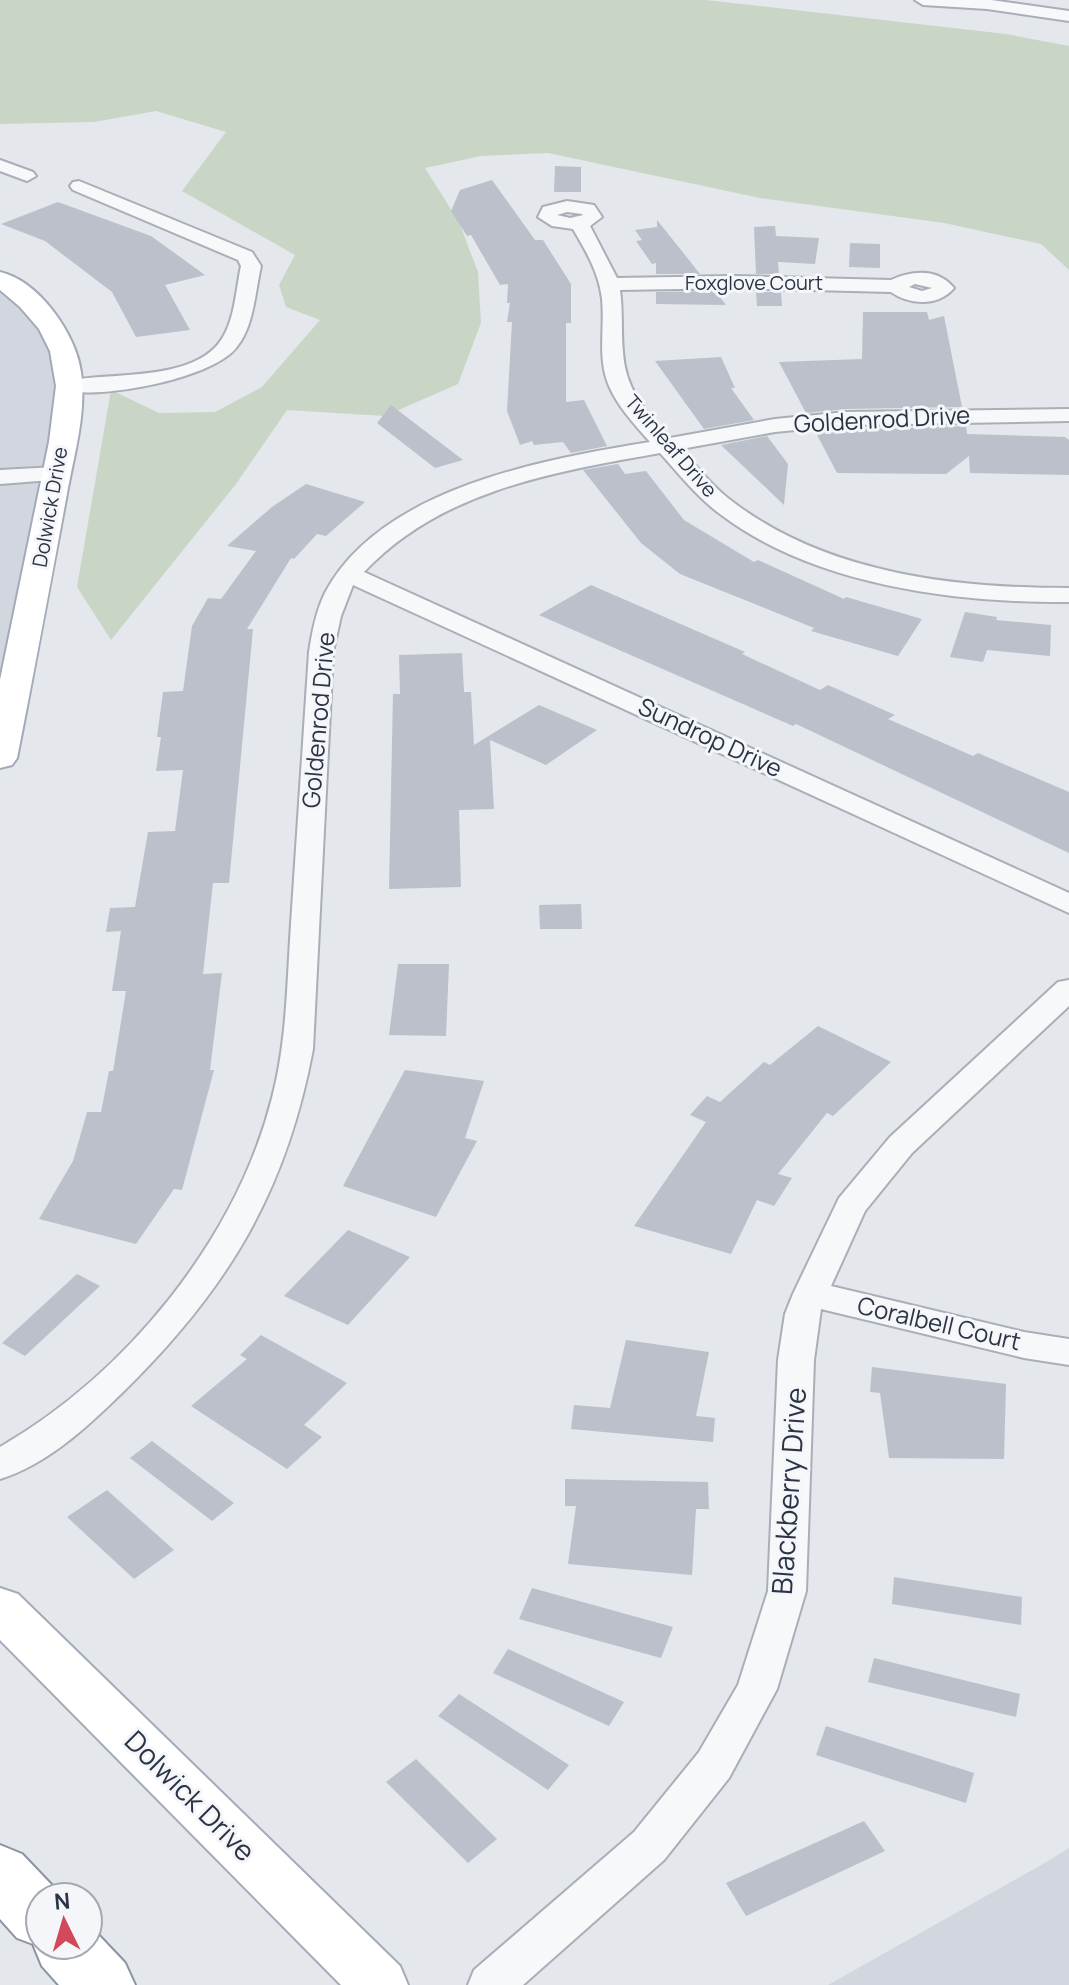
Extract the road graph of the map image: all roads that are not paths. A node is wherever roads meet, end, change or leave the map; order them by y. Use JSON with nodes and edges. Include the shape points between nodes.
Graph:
{"nodes":[{"id":1,"x":923,"y":0,"type":"edge"},
{"id":2,"x":1069,"y":16,"type":"edge"},
{"id":3,"x":0,"y":165,"type":"edge"},
{"id":4,"x":27,"y":176,"type":"dead end"},
{"id":5,"x":79,"y":186,"type":"dead end"},
{"id":6,"x":579,"y":223,"type":"dead end"},
{"id":7,"x":0,"y":279,"type":"edge"},
{"id":8,"x":610,"y":284,"type":"junction"},
{"id":9,"x":898,"y":286,"type":"dead end"},
{"id":10,"x":69,"y":386,"type":"junction"},
{"id":11,"x":1069,"y":415,"type":"edge"},
{"id":12,"x":665,"y":446,"type":"junction"},
{"id":13,"x":56,"y":474,"type":"junction"},
{"id":14,"x":0,"y":477,"type":"edge"},
{"id":15,"x":350,"y":575,"type":"junction"},
{"id":16,"x":1069,"y":595,"type":"edge"},
{"id":17,"x":0,"y":758,"type":"edge"},
{"id":18,"x":1069,"y":904,"type":"edge"},
{"id":19,"x":1069,"y":989,"type":"edge"},
{"id":20,"x":810,"y":1294,"type":"junction"},
{"id":21,"x":1069,"y":1352,"type":"edge"},
{"id":22,"x":0,"y":1465,"type":"edge"},
{"id":23,"x":0,"y":1608,"type":"edge"},
{"id":24,"x":0,"y":1874,"type":"edge"},
{"id":25,"x":24,"y":1900,"type":"edge"},
{"id":26,"x":80,"y":1961,"type":"edge"},
{"id":27,"x":102,"y":1985,"type":"edge"},
{"id":28,"x":380,"y":1985,"type":"edge"},
{"id":29,"x":490,"y":1985,"type":"edge"}],
"edges":[{"from":1,"to":2,"type":"street"},
{"from":3,"to":4,"type":"street"},
{"from":5,"to":10,"type":"street","via":[[245,256],[251,266],[235,332],[214,357],[173,374]]},
{"from":6,"to":8,"type":"street","name":"Twinleaf Drive"},
{"from":7,"to":10,"type":"main road","name":"Dolwick Drive","via":[[49,323],[63,352]]},
{"from":8,"to":9,"type":"street","name":"Foxglove Court"},
{"from":8,"to":12,"type":"street","name":"Twinleaf Drive","via":[[611,346],[618,382]]},
{"from":10,"to":13,"type":"main road","name":"Dolwick Drive"},
{"from":11,"to":12,"type":"street","name":"Goldenrod Drive","via":[[811,421]]},
{"from":12,"to":15,"type":"street","name":"Goldenrod Drive","via":[[476,487],[404,525]]},
{"from":12,"to":16,"type":"street","name":"Twinleaf Drive","via":[[730,511],[772,536],[839,564],[969,590]]},
{"from":13,"to":14,"type":"street"},
{"from":13,"to":17,"type":"main road","name":"Dolwick Drive"},
{"from":15,"to":18,"type":"street","name":"Sundrop Drive"},
{"from":15,"to":22,"type":"street","name":"Goldenrod Drive","via":[[326,623],[321,652],[298,1049],[273,1154],[239,1227],[205,1279],[149,1345],[66,1423]]},
{"from":19,"to":20,"type":"street","name":"Blackberry Drive","via":[[901,1145],[851,1206]]},
{"from":20,"to":21,"type":"street","name":"Coralbell Court"},
{"from":20,"to":29,"type":"street","name":"Blackberry Drive","via":[[796,1360],[787,1591],[757,1689],[714,1765],[649,1846]]},
{"from":23,"to":28,"type":"main road","name":"Dolwick Drive"},
{"from":24,"to":25,"type":"highway"},
{"from":26,"to":27,"type":"highway"}]}
